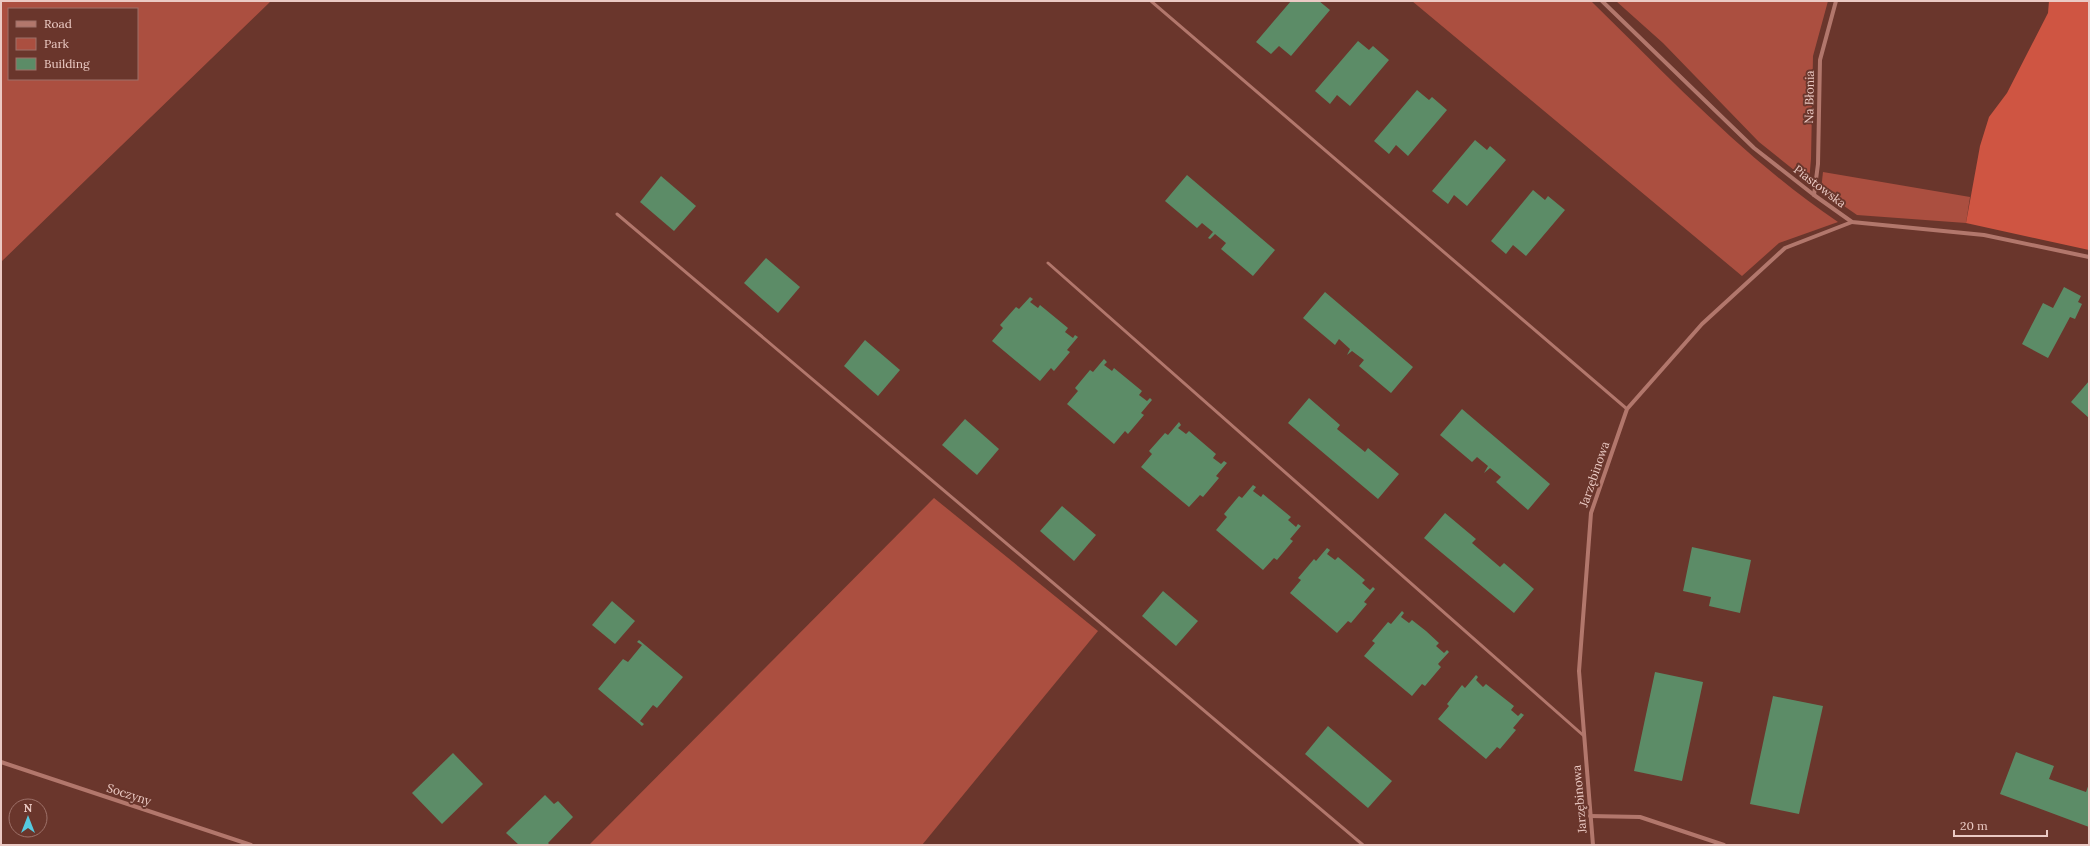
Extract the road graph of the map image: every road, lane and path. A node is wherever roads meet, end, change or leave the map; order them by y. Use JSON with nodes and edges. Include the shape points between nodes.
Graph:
{"nodes":[{"id":1,"x":1151,"y":1,"type":"edge"},
{"id":2,"x":1602,"y":1,"type":"edge"},
{"id":3,"x":1836,"y":1,"type":"edge"},
{"id":4,"x":1814,"y":195,"type":"junction"},
{"id":5,"x":617,"y":214,"type":"dead end"},
{"id":6,"x":1852,"y":222,"type":"junction"},
{"id":7,"x":2089,"y":257,"type":"edge"},
{"id":8,"x":1048,"y":264,"type":"dead end"},
{"id":9,"x":1627,"y":409,"type":"junction"},
{"id":10,"x":1584,"y":736,"type":"junction"},
{"id":11,"x":1,"y":762,"type":"edge"},
{"id":12,"x":1590,"y":816,"type":"junction"},
{"id":13,"x":252,"y":845,"type":"edge"},
{"id":14,"x":1363,"y":845,"type":"edge"},
{"id":15,"x":1593,"y":845,"type":"edge"},
{"id":16,"x":1724,"y":845,"type":"edge"}],
"edges":[{"from":1,"to":9,"type":"lane"},
{"from":2,"to":4,"type":"street","name":"Piastowska","via":[[1754,148]]},
{"from":3,"to":4,"type":"street","name":"Na Błonia","via":[[1820,60],[1818,164]]},
{"from":4,"to":6,"type":"street","name":"Piastowska"},
{"from":5,"to":14,"type":"lane"},
{"from":6,"to":7,"type":"street","name":"Piastowska","via":[[1984,235]]},
{"from":6,"to":9,"type":"street","name":"Jarzębinowa","via":[[1785,248],[1702,324]]},
{"from":8,"to":10,"type":"lane"},
{"from":9,"to":10,"type":"street","name":"Jarzębinowa","via":[[1591,513],[1579,671]]},
{"from":10,"to":12,"type":"street","name":"Jarzębinowa"},
{"from":11,"to":13,"type":"street","name":"Soczyny"},
{"from":12,"to":15,"type":"street","name":"Jarzębinowa"},
{"from":12,"to":16,"type":"street","via":[[1640,817]]}]}
